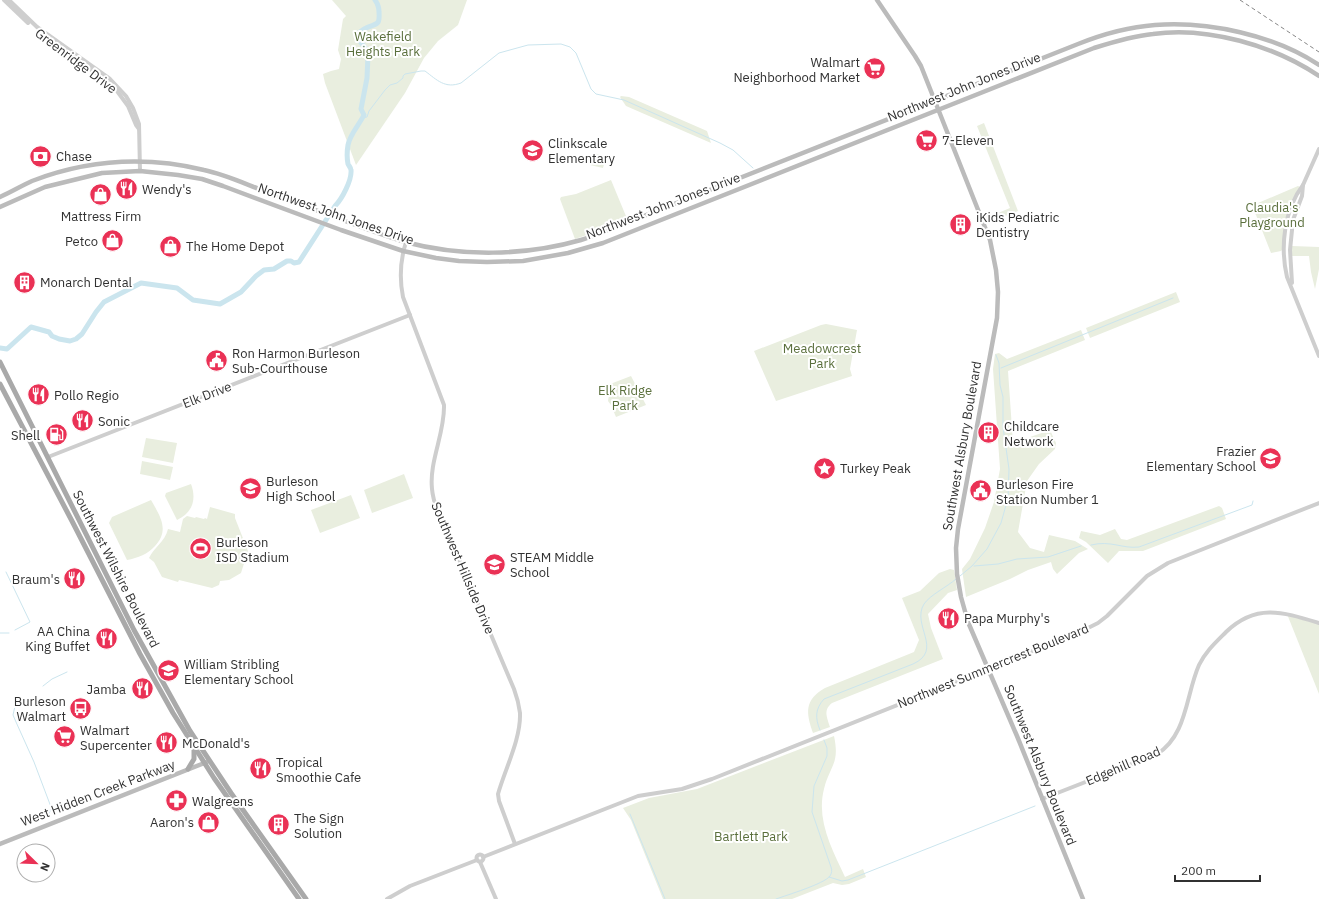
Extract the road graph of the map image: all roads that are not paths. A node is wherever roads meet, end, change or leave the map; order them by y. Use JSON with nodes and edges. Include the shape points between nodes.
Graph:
{"nodes":[{"id":1,"x":4,"y":0,"type":"edge"},
{"id":2,"x":9,"y":0,"type":"edge"},
{"id":3,"x":877,"y":0,"type":"edge"},
{"id":4,"x":34,"y":27,"type":"junction"},
{"id":5,"x":1056,"y":52,"type":"junction"},
{"id":6,"x":1059,"y":61,"type":"junction"},
{"id":7,"x":1319,"y":65,"type":"edge"},
{"id":8,"x":1319,"y":76,"type":"edge"},
{"id":9,"x":934,"y":100,"type":"junction"},
{"id":10,"x":938,"y":109,"type":"junction"},
{"id":11,"x":1319,"y":149,"type":"edge"},
{"id":12,"x":140,"y":162,"type":"junction"},
{"id":13,"x":140,"y":171,"type":"junction"},
{"id":14,"x":31,"y":182,"type":"junction"},
{"id":15,"x":256,"y":188,"type":"junction"},
{"id":16,"x":34,"y":190,"type":"junction"},
{"id":17,"x":252,"y":196,"type":"junction"},
{"id":18,"x":0,"y":197,"type":"edge"},
{"id":19,"x":0,"y":207,"type":"edge"},
{"id":20,"x":406,"y":242,"type":"junction"},
{"id":21,"x":403,"y":251,"type":"junction"},
{"id":22,"x":410,"y":315,"type":"junction"},
{"id":23,"x":1319,"y":356,"type":"edge"},
{"id":24,"x":0,"y":362,"type":"edge"},
{"id":25,"x":0,"y":384,"type":"edge"},
{"id":26,"x":48,"y":457,"type":"junction"},
{"id":27,"x":1319,"y":503,"type":"edge"},
{"id":28,"x":120,"y":602,"type":"junction"},
{"id":29,"x":114,"y":604,"type":"junction"},
{"id":30,"x":1319,"y":623,"type":"edge"},
{"id":31,"x":143,"y":660,"type":"junction"},
{"id":32,"x":988,"y":668,"type":"junction"},
{"id":33,"x":161,"y":679,"type":"junction"},
{"id":34,"x":194,"y":747,"type":"junction"},
{"id":35,"x":210,"y":761,"type":"junction"},
{"id":36,"x":204,"y":763,"type":"junction"},
{"id":37,"x":188,"y":769,"type":"junction"},
{"id":38,"x":1042,"y":800,"type":"junction"},
{"id":39,"x":0,"y":844,"type":"edge"},
{"id":40,"x":515,"y":844,"type":"junction"},
{"id":41,"x":480,"y":860,"type":"junction"},
{"id":42,"x":299,"y":899,"type":"edge"},
{"id":43,"x":306,"y":899,"type":"edge"},
{"id":44,"x":387,"y":899,"type":"edge"},
{"id":45,"x":496,"y":899,"type":"edge"},
{"id":46,"x":1083,"y":899,"type":"edge"}],
"edges":[{"from":1,"to":4,"type":"street","name":"Greenridge Drive"},
{"from":2,"to":4,"type":"street","name":"Greenridge Drive"},
{"from":3,"to":9,"type":"main road","name":"Southwest Alsbury Boulevard","via":[[915,56]]},
{"from":4,"to":12,"type":"street","name":"Greenridge Drive","via":[[115,84],[126,96],[140,124]]},
{"from":5,"to":6,"type":"main road"},
{"from":5,"to":7,"type":"main road","name":"Northwest John Jones Drive","via":[[1123,29],[1171,24],[1215,27],[1257,37],[1299,53]]},
{"from":5,"to":9,"type":"main road","name":"Northwest John Jones Drive"},
{"from":6,"to":8,"type":"main road","name":"Northwest John Jones Drive","via":[[1129,38],[1187,33],[1214,36],[1256,46],[1295,62]]},
{"from":6,"to":10,"type":"main road","name":"Northwest John Jones Drive"},
{"from":9,"to":10,"type":"main road","name":"Southwest Alsbury Boulevard"},
{"from":9,"to":20,"type":"main road","name":"Northwest John Jones Drive","via":[[581,240],[522,251],[488,252],[453,250]]},
{"from":10,"to":21,"type":"main road","name":"Northwest John Jones Drive","via":[[584,249],[523,261],[487,262],[454,260]]},
{"from":10,"to":32,"type":"main road","name":"Southwest Alsbury Boulevard","via":[[988,235],[996,270],[996,318],[956,548],[957,574],[968,622]]},
{"from":11,"to":23,"type":"street","via":[[1293,220],[1290,253],[1292,286]]},
{"from":12,"to":13,"type":"street","name":"Greenridge Drive"},
{"from":12,"to":14,"type":"main road","name":"Northwest John Jones Drive","via":[[103,163],[81,167]]},
{"from":12,"to":15,"type":"main road","name":"Northwest John Jones Drive","via":[[182,165],[205,170]]},
{"from":13,"to":16,"type":"main road","name":"Northwest John Jones Drive","via":[[91,176]]},
{"from":13,"to":17,"type":"main road","name":"Northwest John Jones Drive","via":[[202,179]]},
{"from":14,"to":16,"type":"main road"},
{"from":14,"to":18,"type":"main road","name":"Northwest John Jones Drive"},
{"from":15,"to":17,"type":"main road"},
{"from":15,"to":20,"type":"main road","name":"Northwest John Jones Drive"},
{"from":16,"to":19,"type":"main road","name":"Northwest John Jones Drive"},
{"from":17,"to":21,"type":"main road","name":"Northwest John Jones Drive"},
{"from":20,"to":21,"type":"street","name":"Southwest Hillside Drive"},
{"from":21,"to":22,"type":"street","name":"Southwest Hillside Drive","via":[[400,283]]},
{"from":22,"to":26,"type":"street","name":"Elk Drive"},
{"from":22,"to":40,"type":"street","name":"Southwest Hillside Drive","via":[[444,405],[432,478],[432,494],[519,705],[520,722],[516,741],[498,794]]},
{"from":24,"to":26,"type":"main road","name":"Southwest Wilshire Boulevard"},
{"from":25,"to":29,"type":"main road","name":"Southwest Wilshire Boulevard"},
{"from":26,"to":28,"type":"main road","name":"Southwest Wilshire Boulevard"},
{"from":27,"to":32,"type":"street","name":"Northwest Summercrest Boulevard","via":[[1174,560],[1155,570],[1098,623]]},
{"from":28,"to":29,"type":"main road"},
{"from":28,"to":33,"type":"main road","name":"Southwest Wilshire Boulevard"},
{"from":29,"to":31,"type":"main road","name":"Southwest Wilshire Boulevard"},
{"from":30,"to":38,"type":"street","name":"Edgehill Road","via":[[1276,612],[1243,618],[1224,633],[1204,657],[1194,677],[1178,729],[1168,746],[1157,754]]},
{"from":31,"to":33,"type":"main road","via":[[147,661],[155,676]]},
{"from":31,"to":34,"type":"main road","name":"Southwest Wilshire Boulevard"},
{"from":32,"to":38,"type":"main road","name":"Southwest Alsbury Boulevard"},
{"from":32,"to":40,"type":"street","name":"Northwest Summercrest Boulevard","via":[[704,782],[682,789],[638,796]]},
{"from":33,"to":35,"type":"main road","name":"Southwest Wilshire Boulevard"},
{"from":34,"to":36,"type":"main road","name":"Southwest Wilshire Boulevard"},
{"from":34,"to":37,"type":"main road","via":[[194,759]]},
{"from":35,"to":36,"type":"main road","name":"West Hidden Creek Parkway"},
{"from":35,"to":43,"type":"main road","name":"Southwest Wilshire Boulevard"},
{"from":36,"to":37,"type":"main road","name":"West Hidden Creek Parkway"},
{"from":36,"to":42,"type":"main road","name":"Southwest Wilshire Boulevard"},
{"from":37,"to":39,"type":"main road","name":"West Hidden Creek Parkway"},
{"from":38,"to":46,"type":"main road","name":"Southwest Alsbury Boulevard"},
{"from":40,"to":41,"type":"street"},
{"from":41,"to":44,"type":"street","via":[[410,886]]},
{"from":41,"to":45,"type":"street"}]}
